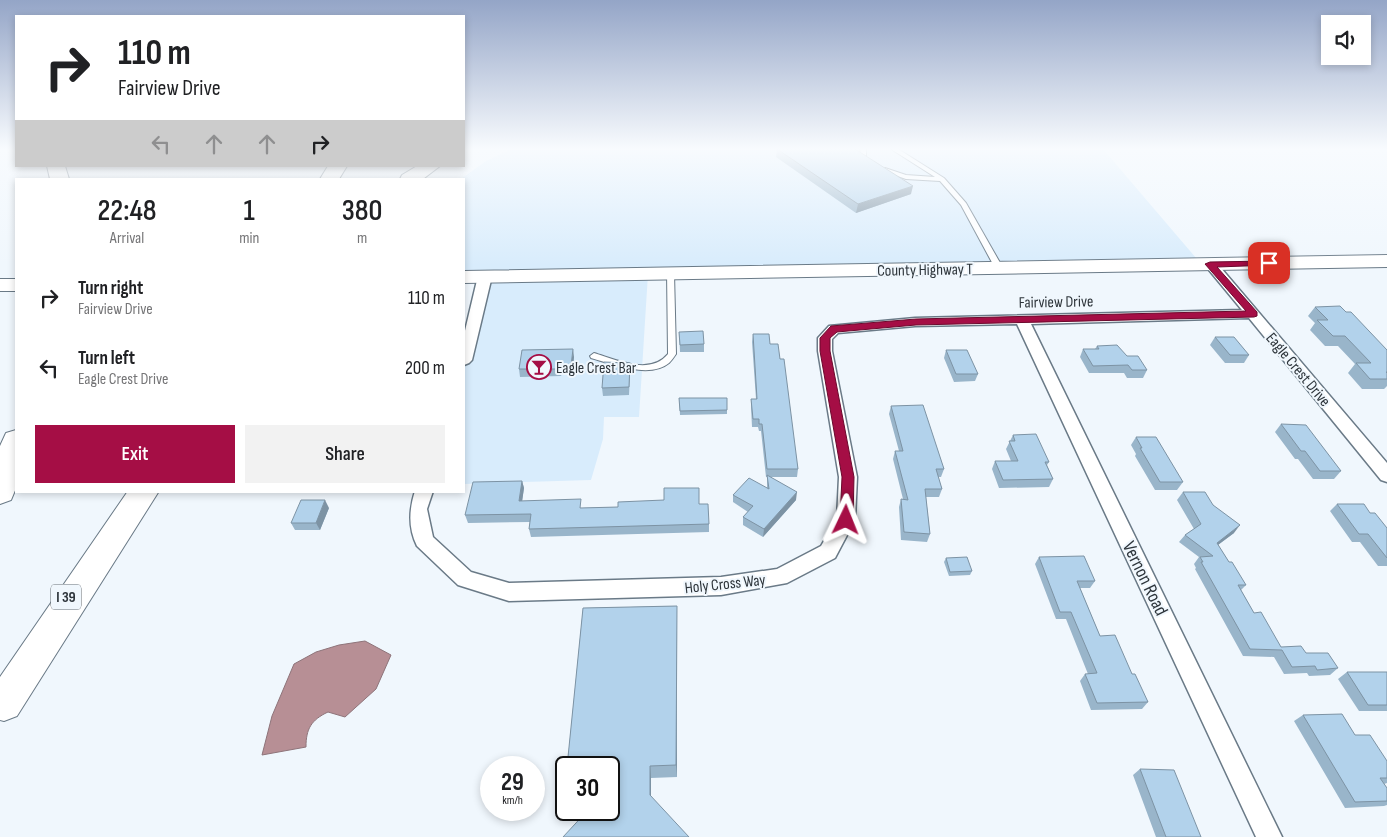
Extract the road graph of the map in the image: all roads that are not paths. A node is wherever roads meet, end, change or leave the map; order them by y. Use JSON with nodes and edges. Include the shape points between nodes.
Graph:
{"nodes":[{"id":1,"x":950,"y":188,"type":"edge"},
{"id":2,"x":1387,"y":261,"type":"edge"},
{"id":3,"x":1210,"y":264,"type":"junction"},
{"id":4,"x":999,"y":268,"type":"junction"},
{"id":5,"x":670,"y":273,"type":"junction"},
{"id":6,"x":485,"y":276,"type":"junction"},
{"id":7,"x":465,"y":277,"type":"edge"},
{"id":8,"x":0,"y":285,"type":"edge"},
{"id":9,"x":15,"y":285,"type":"edge"},
{"id":10,"x":1254,"y":314,"type":"junction"},
{"id":11,"x":1022,"y":320,"type":"junction"},
{"id":12,"x":859,"y":325,"type":"joint"},
{"id":13,"x":465,"y":356,"type":"edge"},
{"id":14,"x":594,"y":356,"type":"dead end"},
{"id":15,"x":15,"y":443,"type":"edge"},
{"id":16,"x":1387,"y":475,"type":"edge"},
{"id":17,"x":0,"y":492,"type":"edge"},
{"id":18,"x":128,"y":493,"type":"edge"},
{"id":19,"x":143,"y":493,"type":"edge"},
{"id":20,"x":423,"y":493,"type":"edge"},
{"id":21,"x":2,"y":706,"type":"edge"},
{"id":22,"x":1269,"y":837,"type":"edge"}],
"edges":[{"from":1,"to":4,"type":"lane","via":[[964,204]]},
{"from":2,"to":3,"type":"main road","name":"County Highway T"},
{"from":3,"to":4,"type":"main road","name":"County Highway T"},
{"from":3,"to":10,"type":"street","name":"Eagle Crest Drive"},
{"from":4,"to":5,"type":"main road","name":"County Highway T"},
{"from":5,"to":6,"type":"main road","name":"County Highway T"},
{"from":5,"to":14,"type":"lane","via":[[672,354],[668,362],[647,368]]},
{"from":6,"to":7,"type":"main road","name":"County Highway T"},
{"from":6,"to":13,"type":"street"},
{"from":8,"to":9,"type":"main road"},
{"from":10,"to":11,"type":"street","name":"Fairview Drive"},
{"from":10,"to":16,"type":"street","name":"Eagle Crest Drive"},
{"from":11,"to":12,"type":"street","name":"Fairview Drive"},
{"from":11,"to":22,"type":"street","name":"Vernon Road"},
{"from":12,"to":20,"type":"street","name":"Holy Cross Way","via":[[834,329],[825,338],[848,477],[846,520],[828,552],[780,577],[721,586],[509,592],[466,579],[424,541],[418,510]]},
{"from":15,"to":17,"type":"highway"},
{"from":18,"to":21,"type":"highway","number":"I 39"},
{"from":19,"to":21,"type":"highway"}]}
